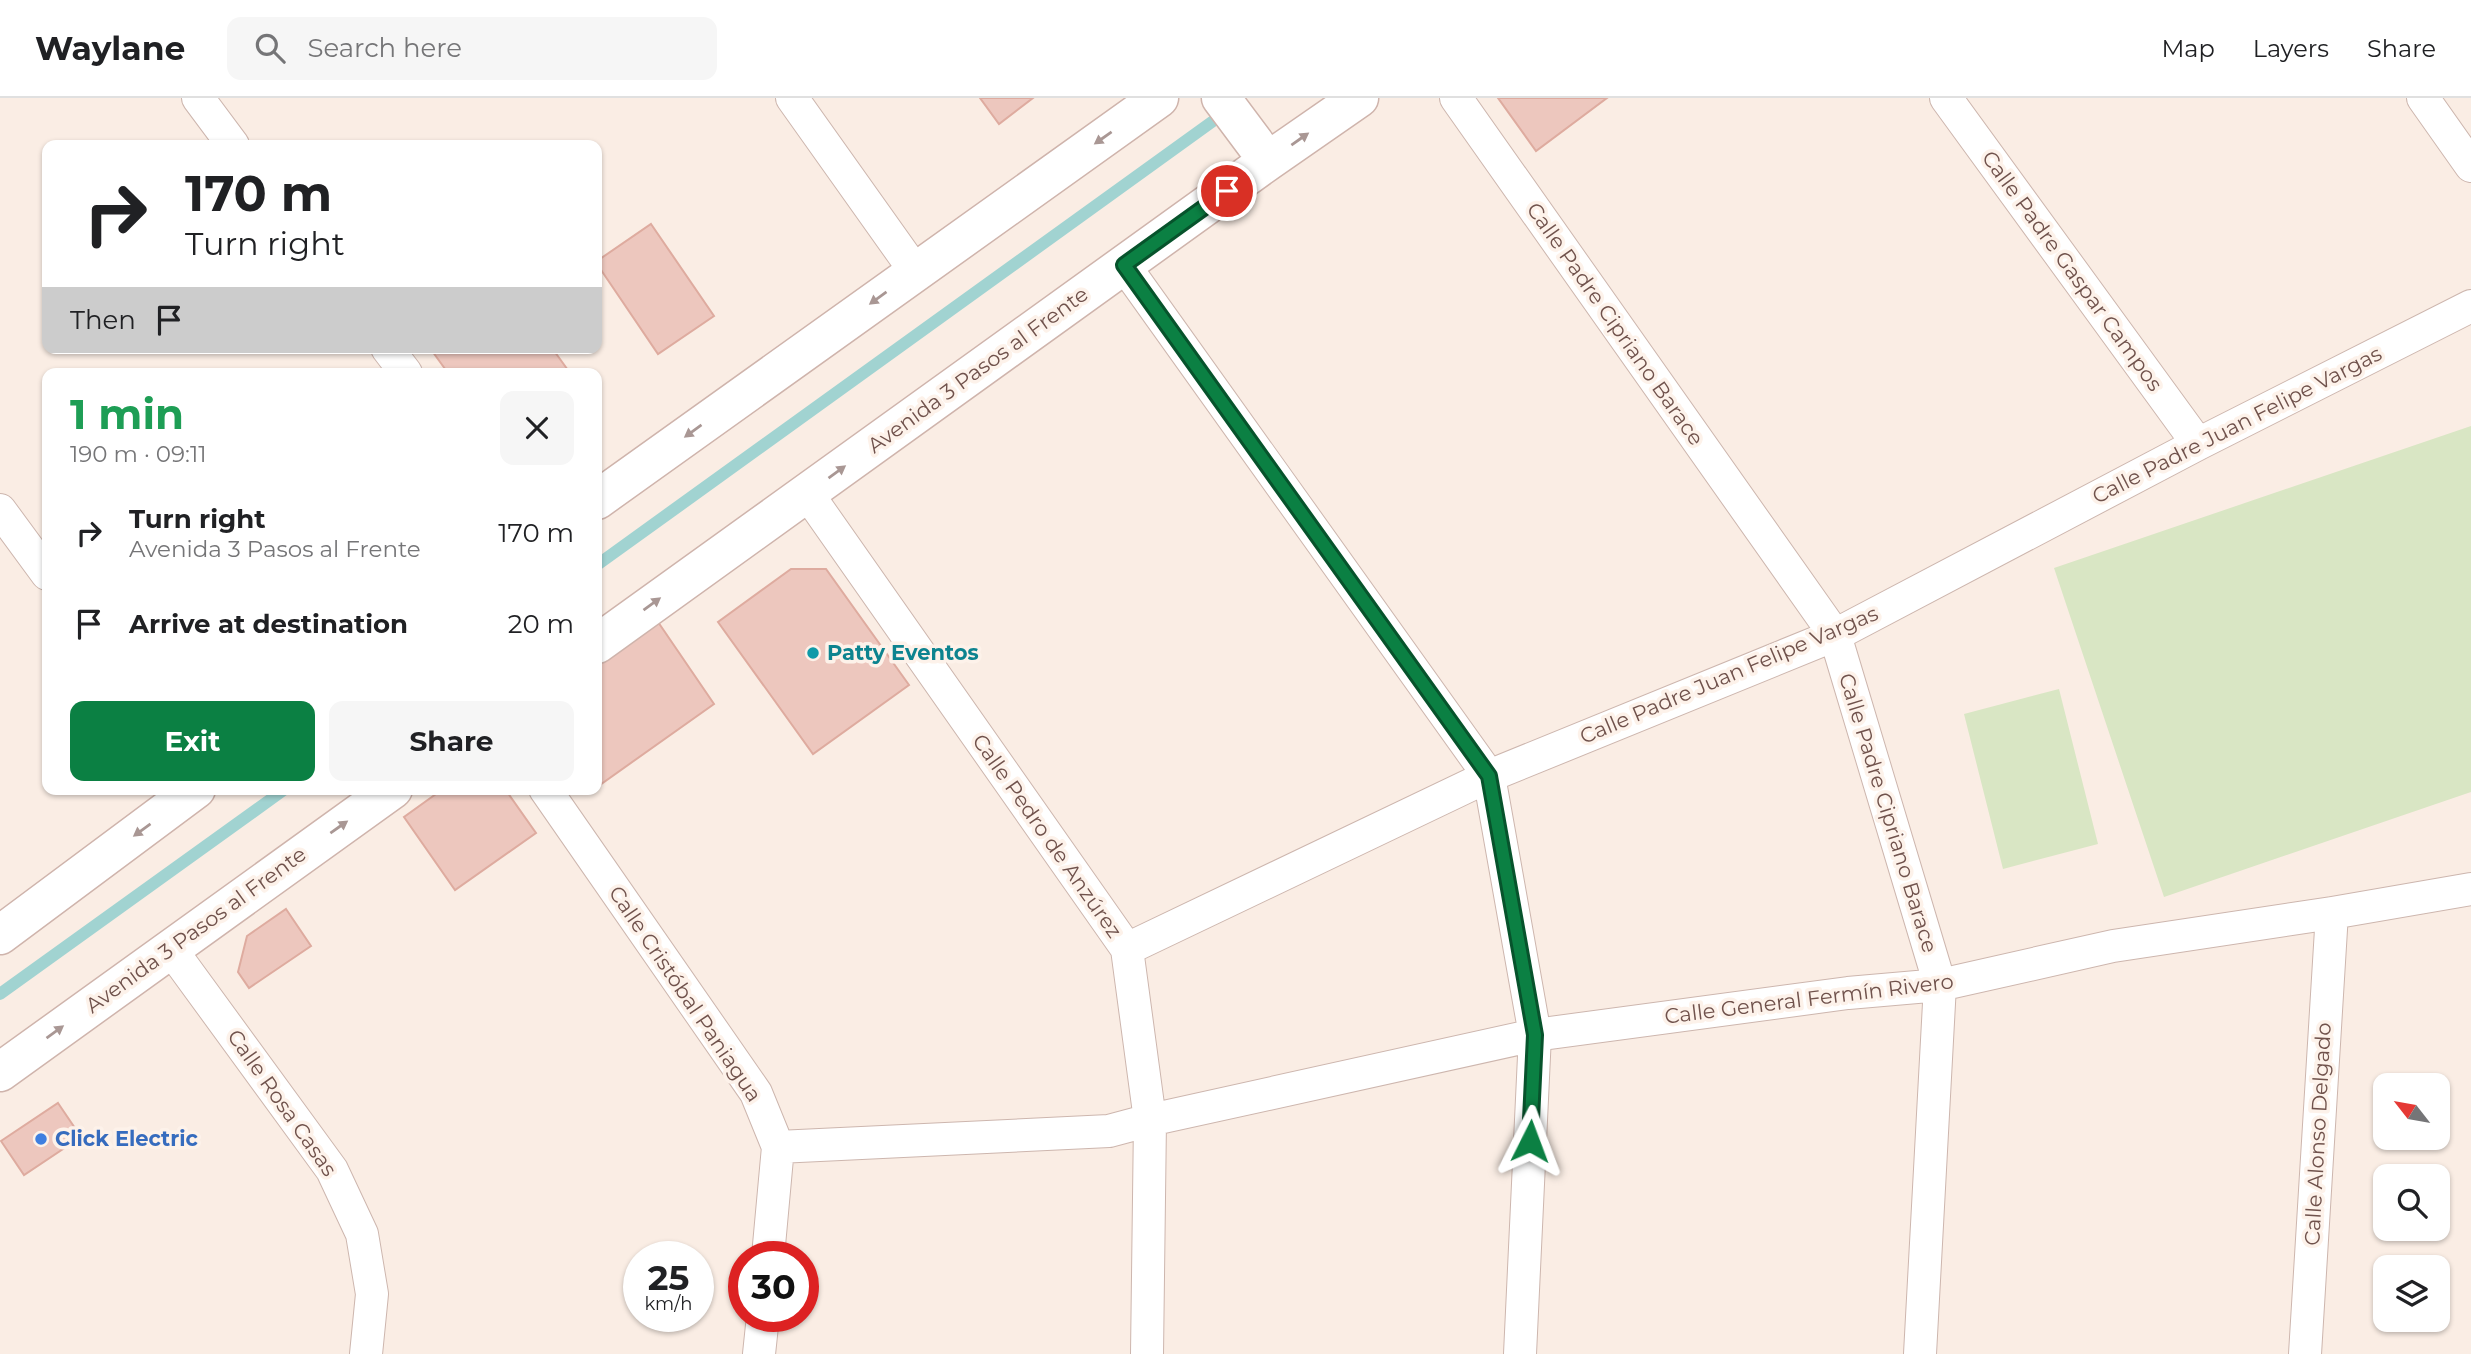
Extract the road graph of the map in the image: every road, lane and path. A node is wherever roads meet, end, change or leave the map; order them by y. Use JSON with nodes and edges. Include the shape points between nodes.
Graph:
{"nodes":[{"id":1,"x":198,"y":98,"type":"edge"},
{"id":2,"x":792,"y":98,"type":"edge"},
{"id":3,"x":1158,"y":98,"type":"edge"},
{"id":4,"x":1221,"y":98,"type":"edge"},
{"id":5,"x":1359,"y":98,"type":"edge"},
{"id":6,"x":1455,"y":98,"type":"edge"},
{"id":7,"x":1946,"y":98,"type":"edge"},
{"id":8,"x":2423,"y":98,"type":"edge"},
{"id":9,"x":229,"y":140,"type":"edge"},
{"id":10,"x":1258,"y":148,"type":"junction"},
{"id":11,"x":2471,"y":166,"type":"edge"},
{"id":12,"x":1124,"y":265,"type":"junction"},
{"id":13,"x":915,"y":271,"type":"junction"},
{"id":14,"x":2471,"y":306,"type":"edge"},
{"id":15,"x":392,"y":354,"type":"edge"},
{"id":16,"x":402,"y":368,"type":"edge"},
{"id":17,"x":2198,"y":444,"type":"junction"},
{"id":18,"x":807,"y":493,"type":"junction"},
{"id":19,"x":602,"y":496,"type":"edge"},
{"id":20,"x":0,"y":510,"type":"edge"},
{"id":21,"x":42,"y":567,"type":"edge"},
{"id":22,"x":1835,"y":635,"type":"junction"},
{"id":23,"x":602,"y":640,"type":"edge"},
{"id":24,"x":1489,"y":776,"type":"junction"},
{"id":25,"x":188,"y":795,"type":"edge"},
{"id":26,"x":385,"y":795,"type":"edge"},
{"id":27,"x":549,"y":795,"type":"edge"},
{"id":28,"x":2471,"y":889,"type":"edge"},
{"id":29,"x":2332,"y":913,"type":"junction"},
{"id":30,"x":0,"y":934,"type":"edge"},
{"id":31,"x":170,"y":947,"type":"junction"},
{"id":32,"x":1127,"y":949,"type":"junction"},
{"id":33,"x":1940,"y":985,"type":"junction"},
{"id":34,"x":1535,"y":1035,"type":"junction"},
{"id":35,"x":0,"y":1072,"type":"edge"},
{"id":36,"x":1150,"y":1119,"type":"junction"},
{"id":37,"x":778,"y":1147,"type":"junction"},
{"id":38,"x":769,"y":1241,"type":"edge"},
{"id":39,"x":761,"y":1332,"type":"edge"},
{"id":40,"x":366,"y":1354,"type":"edge"},
{"id":41,"x":759,"y":1354,"type":"edge"},
{"id":42,"x":1147,"y":1354,"type":"edge"},
{"id":43,"x":1520,"y":1354,"type":"edge"},
{"id":44,"x":1920,"y":1354,"type":"edge"},
{"id":45,"x":2305,"y":1354,"type":"edge"}],
"edges":[{"from":1,"to":9,"type":"street"},
{"from":2,"to":13,"type":"street"},
{"from":3,"to":13,"type":"main road","one_way":true},
{"from":4,"to":10,"type":"main road"},
{"from":10,"to":5,"type":"main road","name":"Avenida 3 Pasos al Frente","one_way":true},
{"from":6,"to":22,"type":"street","name":"Calle Padre Cipriano Barace"},
{"from":7,"to":17,"type":"street","name":"Calle Padre Gaspar Campos"},
{"from":8,"to":11,"type":"street"},
{"from":10,"to":12,"type":"main road","name":"Avenida 3 Pasos al Frente"},
{"from":18,"to":12,"type":"main road","name":"Avenida 3 Pasos al Frente","one_way":true},
{"from":12,"to":24,"type":"street"},
{"from":13,"to":19,"type":"main road","one_way":true},
{"from":14,"to":17,"type":"street","name":"Calle Padre Juan Felipe Vargas"},
{"from":15,"to":16,"type":"street"},
{"from":17,"to":22,"type":"street","name":"Calle Padre Juan Felipe Vargas"},
{"from":23,"to":18,"type":"main road","name":"Avenida 3 Pasos al Frente","one_way":true},
{"from":18,"to":32,"type":"street","name":"Calle Pedro de Anzúrez"},
{"from":20,"to":21,"type":"street"},
{"from":22,"to":24,"type":"street","name":"Calle Padre Juan Felipe Vargas"},
{"from":22,"to":33,"type":"street","name":"Calle Padre Cipriano Barace"},
{"from":24,"to":32,"type":"street","name":"Calle Padre Juan Felipe Vargas"},
{"from":24,"to":34,"type":"street"},
{"from":25,"to":30,"type":"main road","one_way":true},
{"from":31,"to":26,"type":"main road","name":"Avenida 3 Pasos al Frente","one_way":true},
{"from":27,"to":37,"type":"street","name":"Calle Cristóbal Paniagua","via":[[756,1093]]},
{"from":28,"to":29,"type":"street","name":"Calle General Fermín Rivero"},
{"from":29,"to":33,"type":"street","name":"Calle General Fermín Rivero","via":[[2113,946]]},
{"from":29,"to":45,"type":"street","name":"Calle Alonso Delgado"},
{"from":35,"to":31,"type":"main road","name":"Avenida 3 Pasos al Frente","one_way":true},
{"from":31,"to":40,"type":"street","name":"Calle Rosa Casas","via":[[332,1170],[362,1234],[372,1294]]},
{"from":32,"to":36,"type":"street","name":"Calle Pedro de Anzúrez"},
{"from":33,"to":34,"type":"street","name":"Calle General Fermín Rivero"},
{"from":33,"to":44,"type":"street","name":"Calle Padre Cipriano Barace"},
{"from":34,"to":36,"type":"street","name":"Calle General Fermín Rivero"},
{"from":34,"to":43,"type":"street"},
{"from":36,"to":37,"type":"street","name":"Calle General Fermín Rivero","via":[[1109,1131]]},
{"from":36,"to":42,"type":"street","name":"Calle Pedro de Anzúrez"},
{"from":37,"to":38,"type":"street","name":"Calle Cristóbal Paniagua"},
{"from":39,"to":41,"type":"street"}]}
